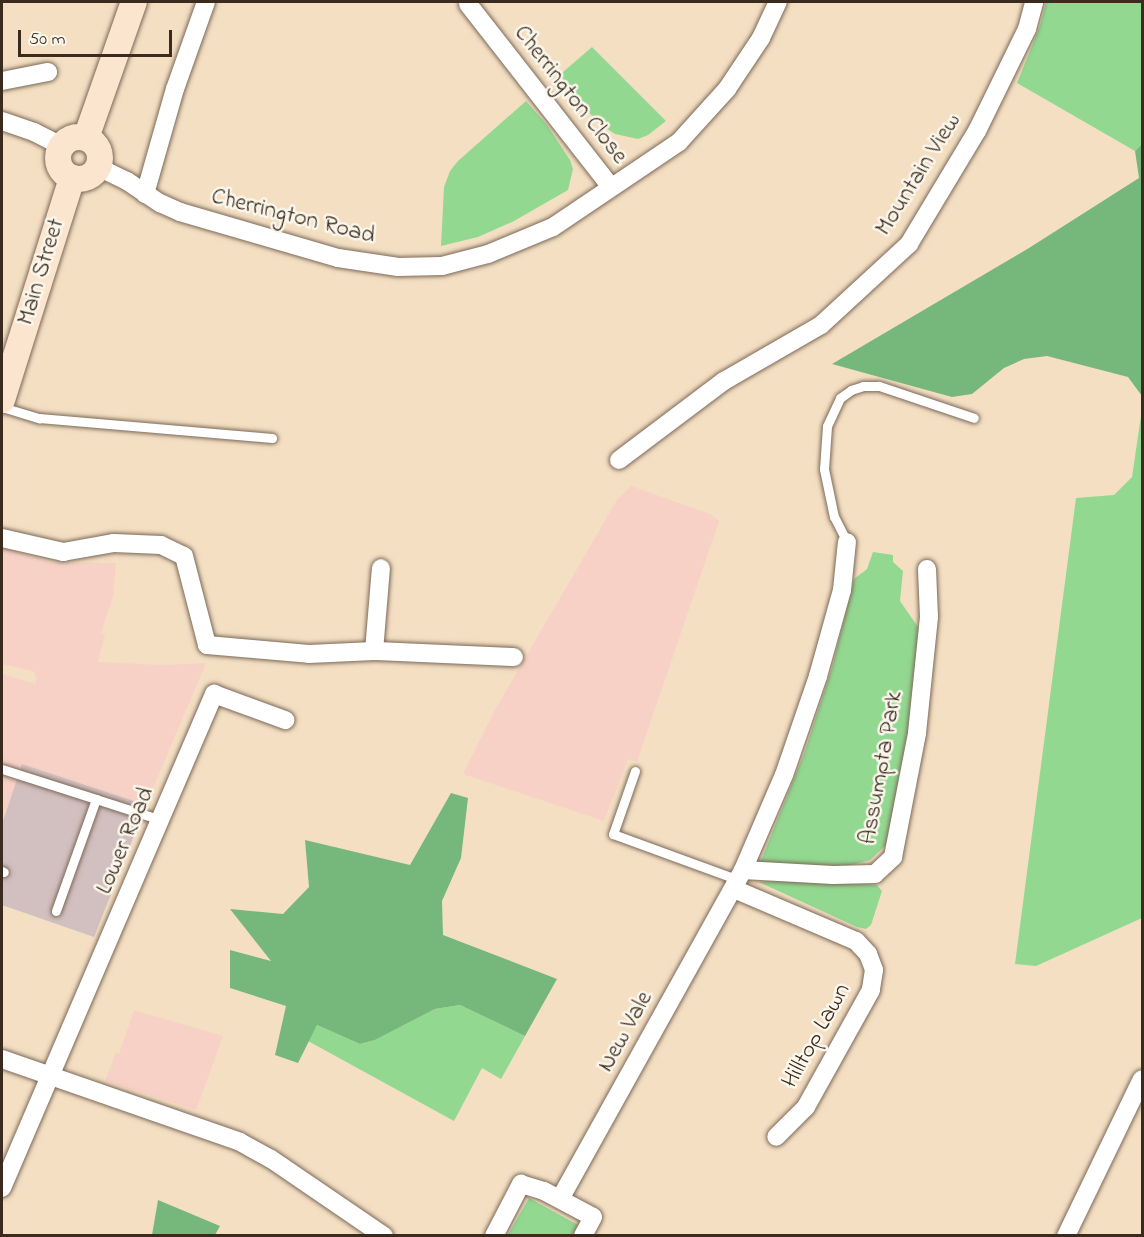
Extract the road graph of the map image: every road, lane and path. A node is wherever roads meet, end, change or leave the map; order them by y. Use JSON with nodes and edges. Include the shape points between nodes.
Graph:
{"nodes":[{"id":1,"x":134,"y":2,"type":"edge"},
{"id":2,"x":207,"y":2,"type":"edge"},
{"id":3,"x":778,"y":2,"type":"edge"},
{"id":4,"x":1034,"y":2,"type":"edge"},
{"id":5,"x":468,"y":4,"type":"dead end"},
{"id":6,"x":48,"y":72,"type":"dead end"},
{"id":7,"x":2,"y":81,"type":"edge"},
{"id":8,"x":2,"y":122,"type":"edge"},
{"id":9,"x":86,"y":138,"type":"junction"},
{"id":10,"x":61,"y":146,"type":"junction"},
{"id":11,"x":98,"y":167,"type":"junction"},
{"id":12,"x":72,"y":178,"type":"junction"},
{"id":13,"x":611,"y":187,"type":"junction"},
{"id":14,"x":145,"y":194,"type":"junction"},
{"id":15,"x":2,"y":400,"type":"edge"},
{"id":16,"x":2,"y":407,"type":"edge"},
{"id":17,"x":974,"y":418,"type":"dead end"},
{"id":18,"x":272,"y":438,"type":"dead end"},
{"id":19,"x":619,"y":460,"type":"dead end"},
{"id":20,"x":2,"y":538,"type":"edge"},
{"id":21,"x":847,"y":543,"type":"joint"},
{"id":22,"x":381,"y":568,"type":"dead end"},
{"id":23,"x":927,"y":569,"type":"dead end"},
{"id":24,"x":374,"y":651,"type":"junction"},
{"id":25,"x":514,"y":657,"type":"dead end"},
{"id":26,"x":285,"y":720,"type":"dead end"},
{"id":27,"x":2,"y":769,"type":"edge"},
{"id":28,"x":635,"y":771,"type":"dead end"},
{"id":29,"x":96,"y":799,"type":"junction"},
{"id":30,"x":161,"y":820,"type":"junction"},
{"id":31,"x":739,"y":880,"type":"junction"},
{"id":32,"x":56,"y":911,"type":"dead end"},
{"id":33,"x":2,"y":1059,"type":"edge"},
{"id":34,"x":52,"y":1076,"type":"junction"},
{"id":35,"x":1143,"y":1079,"type":"edge"},
{"id":36,"x":776,"y":1137,"type":"dead end"},
{"id":37,"x":2,"y":1188,"type":"edge"},
{"id":38,"x":560,"y":1198,"type":"junction"},
{"id":39,"x":384,"y":1236,"type":"edge"},
{"id":40,"x":494,"y":1236,"type":"edge"},
{"id":41,"x":583,"y":1236,"type":"edge"},
{"id":42,"x":1066,"y":1236,"type":"edge"}],
"edges":[{"from":1,"to":9,"type":"main road"},
{"from":2,"to":14,"type":"street","via":[[176,88]]},
{"from":3,"to":13,"type":"street","name":"Cherrington Road","via":[[761,38],[727,89],[679,142]]},
{"from":4,"to":19,"type":"street","name":"Mountain View","via":[[1027,29],[977,131],[909,244],[822,325],[724,381]]},
{"from":5,"to":13,"type":"street","name":"Cherrington Close"},
{"from":6,"to":7,"type":"street"},
{"from":8,"to":10,"type":"street"},
{"from":9,"to":10,"type":"main road","via":[[69,139]]},
{"from":9,"to":11,"type":"main road","via":[[98,149]]},
{"from":10,"to":12,"type":"main road","via":[[58,164]]},
{"from":11,"to":12,"type":"main road","via":[[86,178]]},
{"from":11,"to":14,"type":"street","name":"Cherrington Road"},
{"from":12,"to":15,"type":"main road","name":"Main Street"},
{"from":13,"to":14,"type":"street","name":"Cherrington Road","via":[[553,227],[488,254],[442,267],[398,267],[338,258],[180,212]]},
{"from":16,"to":18,"type":"lane","via":[[39,418]]},
{"from":17,"to":21,"type":"lane","via":[[879,386],[857,388],[840,398],[827,426],[824,469],[834,517]]},
{"from":20,"to":24,"type":"street","via":[[63,552],[114,543],[162,545],[184,556],[207,645],[309,654]]},
{"from":21,"to":31,"type":"street","via":[[842,590],[818,676],[784,775]]},
{"from":22,"to":24,"type":"street"},
{"from":23,"to":31,"type":"street","name":"Assumpta Park","via":[[929,616],[917,733],[893,857],[874,874]]},
{"from":24,"to":25,"type":"street"},
{"from":26,"to":30,"type":"street","name":"Lower Road","via":[[214,694]]},
{"from":27,"to":29,"type":"lane"},
{"from":28,"to":31,"type":"lane","via":[[612,834]]},
{"from":29,"to":30,"type":"lane"},
{"from":29,"to":32,"type":"lane"},
{"from":30,"to":34,"type":"street","name":"Lower Road"},
{"from":31,"to":36,"type":"street","name":"Hilltop Lawn","via":[[856,941],[868,954],[874,970],[871,990],[806,1107]]},
{"from":31,"to":38,"type":"street","name":"New Vale"},
{"from":33,"to":34,"type":"street"},
{"from":34,"to":37,"type":"street","name":"Lower Road"},
{"from":34,"to":39,"type":"street","via":[[240,1142]]},
{"from":35,"to":42,"type":"street"},
{"from":38,"to":40,"type":"street","via":[[521,1184]]},
{"from":38,"to":41,"type":"street","via":[[593,1217]]}]}
